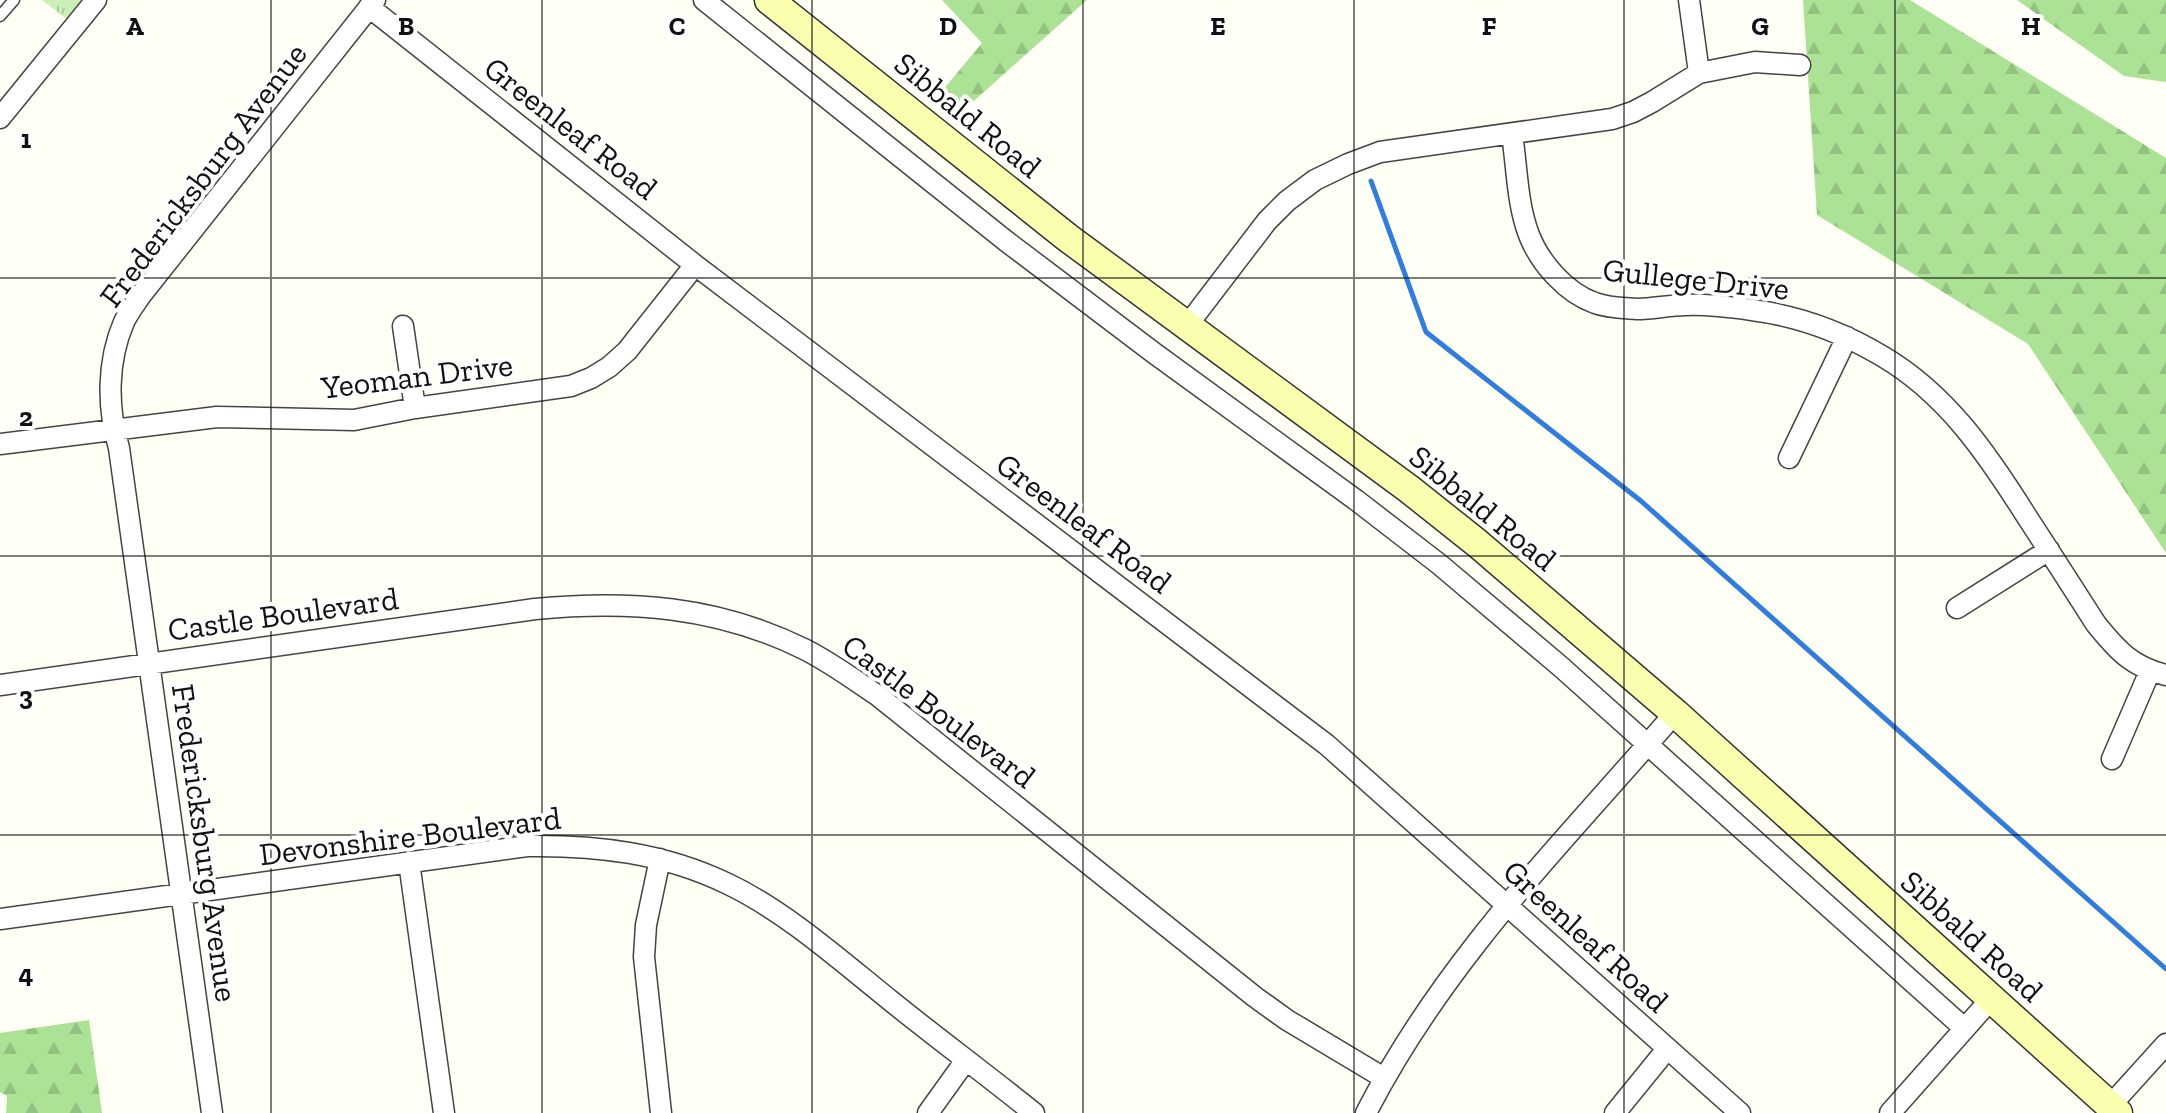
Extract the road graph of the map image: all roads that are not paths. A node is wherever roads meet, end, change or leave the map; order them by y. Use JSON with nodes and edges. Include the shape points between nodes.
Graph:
{"nodes":[{"id":1,"x":14,"y":0,"type":"edge"},
{"id":2,"x":96,"y":0,"type":"edge"},
{"id":3,"x":704,"y":0,"type":"edge"},
{"id":4,"x":769,"y":0,"type":"edge"},
{"id":5,"x":1689,"y":0,"type":"edge"},
{"id":6,"x":372,"y":3,"type":"edge"},
{"id":7,"x":0,"y":16,"type":"edge"},
{"id":8,"x":1800,"y":65,"type":"dead end"},
{"id":9,"x":1699,"y":73,"type":"junction"},
{"id":10,"x":0,"y":118,"type":"edge"},
{"id":11,"x":1512,"y":134,"type":"junction"},
{"id":12,"x":695,"y":265,"type":"junction"},
{"id":13,"x":403,"y":326,"type":"dead end"},
{"id":14,"x":1186,"y":327,"type":"junction"},
{"id":15,"x":1847,"y":337,"type":"junction"},
{"id":16,"x":415,"y":408,"type":"junction"},
{"id":17,"x":113,"y":429,"type":"junction"},
{"id":18,"x":0,"y":444,"type":"edge"},
{"id":19,"x":1789,"y":458,"type":"dead end"},
{"id":20,"x":2049,"y":550,"type":"junction"},
{"id":21,"x":1957,"y":608,"type":"dead end"},
{"id":22,"x":150,"y":663,"type":"junction"},
{"id":23,"x":2158,"y":673,"type":"edge"},
{"id":24,"x":0,"y":685,"type":"edge"},
{"id":25,"x":1675,"y":713,"type":"junction"},
{"id":26,"x":1647,"y":746,"type":"junction"},
{"id":27,"x":2112,"y":759,"type":"dead end"},
{"id":28,"x":660,"y":859,"type":"junction"},
{"id":29,"x":409,"y":862,"type":"junction"},
{"id":30,"x":181,"y":894,"type":"junction"},
{"id":31,"x":1506,"y":904,"type":"junction"},
{"id":32,"x":0,"y":919,"type":"edge"},
{"id":33,"x":1991,"y":999,"type":"junction"},
{"id":34,"x":1964,"y":1028,"type":"junction"},
{"id":35,"x":2166,"y":1044,"type":"edge"},
{"id":36,"x":1667,"y":1049,"type":"junction"},
{"id":37,"x":966,"y":1060,"type":"junction"},
{"id":38,"x":1384,"y":1078,"type":"junction"},
{"id":39,"x":2114,"y":1109,"type":"edge"},
{"id":40,"x":212,"y":1113,"type":"edge"},
{"id":41,"x":444,"y":1113,"type":"edge"},
{"id":42,"x":661,"y":1113,"type":"edge"},
{"id":43,"x":928,"y":1113,"type":"edge"},
{"id":44,"x":1034,"y":1113,"type":"edge"},
{"id":45,"x":1366,"y":1113,"type":"edge"},
{"id":46,"x":1615,"y":1113,"type":"edge"},
{"id":47,"x":1740,"y":1113,"type":"edge"},
{"id":48,"x":1890,"y":1113,"type":"edge"}],
"edges":[{"from":1,"to":7,"type":"lane"},
{"from":2,"to":10,"type":"street"},
{"from":3,"to":26,"type":"street","via":[[1006,241],[1439,564]]},
{"from":4,"to":14,"type":"street","name":"Sibbald Road"},
{"from":5,"to":9,"type":"street"},
{"from":6,"to":12,"type":"street","name":"Greenleaf Road"},
{"from":6,"to":17,"type":"street","name":"Fredericksburg Avenue","via":[[125,320],[112,368]]},
{"from":8,"to":9,"type":"street","via":[[1755,62]]},
{"from":9,"to":11,"type":"street","via":[[1612,119]]},
{"from":11,"to":14,"type":"street","via":[[1380,152],[1315,180],[1267,221]]},
{"from":11,"to":15,"type":"street","name":"Gullege Drive","via":[[1530,236],[1558,278],[1577,293],[1616,307],[1757,310],[1808,321]]},
{"from":12,"to":16,"type":"street","name":"Yeoman Drive","via":[[627,351],[591,378],[571,386]]},
{"from":12,"to":31,"type":"street","name":"Greenleaf Road","via":[[1327,745]]},
{"from":13,"to":16,"type":"street"},
{"from":14,"to":25,"type":"street","name":"Sibbald Road","via":[[1409,489]]},
{"from":15,"to":19,"type":"street"},
{"from":15,"to":20,"type":"street","name":"Gullege Drive","via":[[1885,358],[1942,402],[1994,465]]},
{"from":16,"to":17,"type":"street","name":"Yeoman Drive","via":[[354,420],[217,417]]},
{"from":17,"to":18,"type":"street","name":"Yeoman Drive"},
{"from":17,"to":22,"type":"street","name":"Fredericksburg Avenue"},
{"from":20,"to":21,"type":"street"},
{"from":20,"to":23,"type":"street","name":"Gullege Drive","via":[[2111,644],[2128,660]]},
{"from":22,"to":24,"type":"street","name":"Castle Boulevard"},
{"from":22,"to":30,"type":"street","name":"Fredericksburg Avenue"},
{"from":22,"to":38,"type":"street","name":"Castle Boulevard","via":[[580,605],[700,612],[774,636],[877,695],[1255,997]]},
{"from":23,"to":27,"type":"street"},
{"from":25,"to":26,"type":"street"},
{"from":25,"to":33,"type":"street","name":"Sibbald Road"},
{"from":26,"to":31,"type":"street"},
{"from":26,"to":34,"type":"street"},
{"from":28,"to":29,"type":"street","name":"Devonshire Boulevard","via":[[573,845]]},
{"from":28,"to":37,"type":"street","name":"Devonshire Boulevard","via":[[760,901]]},
{"from":28,"to":42,"type":"street","via":[[644,957]]},
{"from":29,"to":30,"type":"street","name":"Devonshire Boulevard"},
{"from":29,"to":41,"type":"street"},
{"from":30,"to":32,"type":"street","name":"Devonshire Boulevard"},
{"from":30,"to":40,"type":"street","name":"Fredericksburg Avenue"},
{"from":31,"to":36,"type":"street","name":"Greenleaf Road"},
{"from":31,"to":38,"type":"street","via":[[1420,1019]]},
{"from":33,"to":34,"type":"street"},
{"from":33,"to":39,"type":"street","name":"Sibbald Road"},
{"from":34,"to":48,"type":"street"},
{"from":35,"to":39,"type":"street"},
{"from":36,"to":46,"type":"street"},
{"from":36,"to":47,"type":"street","name":"Greenleaf Road"},
{"from":37,"to":43,"type":"street"},
{"from":37,"to":44,"type":"street","name":"Devonshire Boulevard"},
{"from":38,"to":45,"type":"street"}]}
